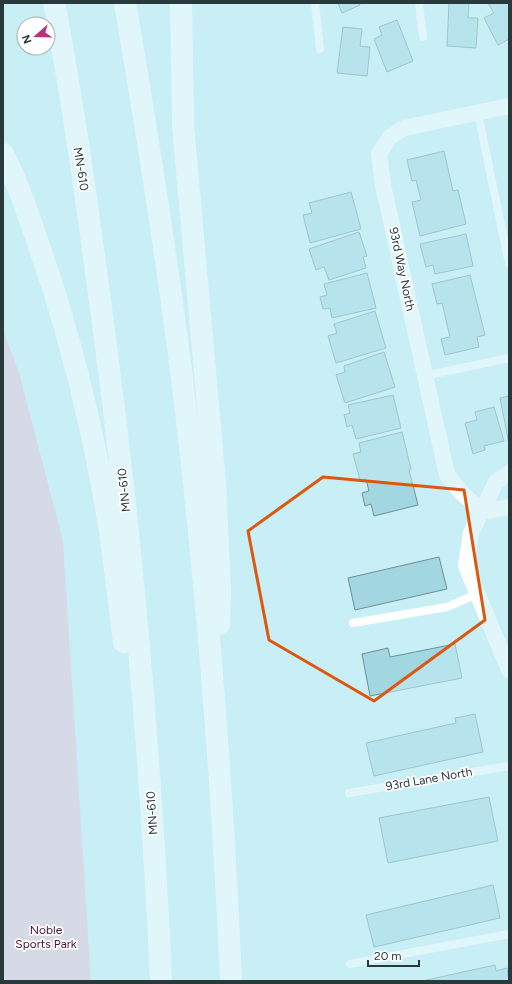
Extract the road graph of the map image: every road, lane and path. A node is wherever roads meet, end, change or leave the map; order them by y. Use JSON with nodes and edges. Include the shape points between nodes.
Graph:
{"nodes":[{"id":1,"x":54,"y":3,"type":"edge"},
{"id":2,"x":125,"y":3,"type":"edge"},
{"id":3,"x":181,"y":3,"type":"edge"},
{"id":4,"x":315,"y":3,"type":"edge"},
{"id":5,"x":419,"y":3,"type":"edge"},
{"id":6,"x":423,"y":37,"type":"dead end"},
{"id":7,"x":320,"y":49,"type":"dead end"},
{"id":8,"x":509,"y":106,"type":"edge"},
{"id":9,"x":478,"y":113,"type":"junction"},
{"id":10,"x":3,"y":154,"type":"edge"},
{"id":11,"x":509,"y":264,"type":"edge"},
{"id":12,"x":509,"y":358,"type":"edge"},
{"id":13,"x":424,"y":376,"type":"junction"},
{"id":14,"x":509,"y":473,"type":"edge"},
{"id":15,"x":509,"y":507,"type":"edge"},
{"id":16,"x":482,"y":512,"type":"junction"},
{"id":17,"x":478,"y":594,"type":"junction"},
{"id":18,"x":354,"y":623,"type":"dead end"},
{"id":19,"x":509,"y":670,"type":"edge"},
{"id":20,"x":216,"y":727,"type":"junction"},
{"id":21,"x":509,"y":766,"type":"edge"},
{"id":22,"x":349,"y":793,"type":"dead end"},
{"id":23,"x":157,"y":897,"type":"junction"},
{"id":24,"x":509,"y":934,"type":"edge"},
{"id":25,"x":350,"y":964,"type":"dead end"},
{"id":26,"x":161,"y":981,"type":"edge"},
{"id":27,"x":231,"y":981,"type":"edge"}],
"edges":[{"from":1,"to":23,"type":"highway","name":"MN-610","via":[[93,245],[122,470],[147,738]]},
{"from":2,"to":20,"type":"highway","via":[[155,187],[186,413]]},
{"from":3,"to":20,"type":"highway","via":[[183,125],[187,181],[216,491],[220,591]]},
{"from":4,"to":7,"type":"lane"},
{"from":5,"to":6,"type":"lane"},
{"from":8,"to":9,"type":"street","name":"93rd Way North"},
{"from":9,"to":11,"type":"lane"},
{"from":9,"to":13,"type":"street","name":"93rd Way North","via":[[404,128],[390,137],[379,154],[383,184]]},
{"from":10,"to":23,"type":"highway","via":[[29,216],[50,280],[88,414],[109,526]]},
{"from":12,"to":13,"type":"lane"},
{"from":13,"to":16,"type":"street","name":"93rd Way North","via":[[446,475]]},
{"from":14,"to":16,"type":"street","via":[[496,482]]},
{"from":15,"to":16,"type":"street"},
{"from":16,"to":17,"type":"street","via":[[471,533],[466,566]]},
{"from":17,"to":18,"type":"lane","via":[[447,606]]},
{"from":17,"to":19,"type":"street"},
{"from":20,"to":27,"type":"highway"},
{"from":21,"to":22,"type":"lane","name":"93rd Lane North"},
{"from":23,"to":26,"type":"highway","name":"MN-610"},
{"from":24,"to":25,"type":"lane"}]}
